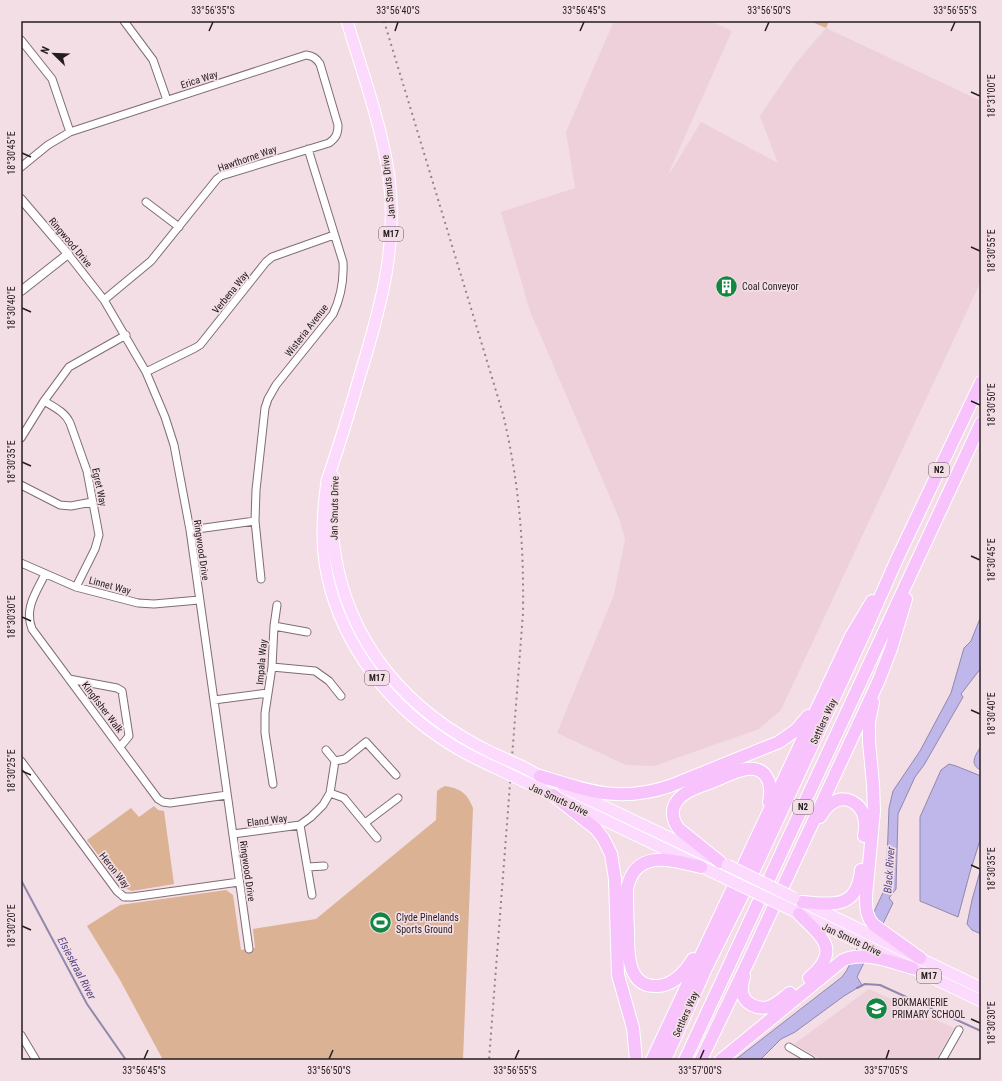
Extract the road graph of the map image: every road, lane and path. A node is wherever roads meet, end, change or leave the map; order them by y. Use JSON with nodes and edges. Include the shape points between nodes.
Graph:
{"nodes":[{"id":1,"x":124,"y":21,"type":"edge"},
{"id":2,"x":346,"y":21,"type":"edge"},
{"id":3,"x":21,"y":40,"type":"edge"},
{"id":4,"x":167,"y":100,"type":"junction"},
{"id":5,"x":70,"y":132,"type":"junction"},
{"id":6,"x":338,"y":134,"type":"joint"},
{"id":7,"x":308,"y":149,"type":"junction"},
{"id":8,"x":21,"y":167,"type":"edge"},
{"id":9,"x":21,"y":198,"type":"edge"},
{"id":10,"x":146,"y":202,"type":"dead end"},
{"id":11,"x":179,"y":227,"type":"junction"},
{"id":12,"x":334,"y":235,"type":"junction"},
{"id":13,"x":68,"y":254,"type":"junction"},
{"id":14,"x":21,"y":291,"type":"edge"},
{"id":15,"x":104,"y":300,"type":"junction"},
{"id":16,"x":126,"y":335,"type":"junction"},
{"id":17,"x":146,"y":372,"type":"junction"},
{"id":18,"x":981,"y":382,"type":"edge"},
{"id":19,"x":44,"y":401,"type":"junction"},
{"id":20,"x":981,"y":423,"type":"edge"},
{"id":21,"x":21,"y":438,"type":"edge"},
{"id":22,"x":339,"y":447,"type":"junction"},
{"id":23,"x":21,"y":485,"type":"edge"},
{"id":24,"x":92,"y":502,"type":"junction"},
{"id":25,"x":254,"y":521,"type":"junction"},
{"id":26,"x":190,"y":530,"type":"junction"},
{"id":27,"x":919,"y":554,"type":"junction"},
{"id":28,"x":897,"y":559,"type":"junction"},
{"id":29,"x":21,"y":564,"type":"edge"},
{"id":30,"x":45,"y":574,"type":"junction"},
{"id":31,"x":261,"y":579,"type":"dead end"},
{"id":32,"x":76,"y":587,"type":"junction"},
{"id":33,"x":199,"y":600,"type":"junction"},
{"id":34,"x":276,"y":605,"type":"dead end"},
{"id":35,"x":274,"y":626,"type":"junction"},
{"id":36,"x":307,"y":632,"type":"dead end"},
{"id":37,"x":272,"y":667,"type":"junction"},
{"id":38,"x":69,"y":680,"type":"junction"},
{"id":39,"x":879,"y":680,"type":"junction"},
{"id":40,"x":268,"y":693,"type":"junction"},
{"id":41,"x":341,"y":696,"type":"dead end"},
{"id":42,"x":822,"y":697,"type":"junction"},
{"id":43,"x":214,"y":700,"type":"junction"},
{"id":44,"x":120,"y":747,"type":"junction"},
{"id":45,"x":326,"y":750,"type":"dead end"},
{"id":46,"x":21,"y":761,"type":"edge"},
{"id":47,"x":335,"y":761,"type":"junction"},
{"id":48,"x":396,"y":775,"type":"dead end"},
{"id":49,"x":540,"y":776,"type":"junction"},
{"id":50,"x":274,"y":784,"type":"dead end"},
{"id":51,"x":330,"y":793,"type":"junction"},
{"id":52,"x":227,"y":795,"type":"junction"},
{"id":53,"x":553,"y":795,"type":"junction"},
{"id":54,"x":398,"y":798,"type":"dead end"},
{"id":55,"x":766,"y":814,"type":"junction"},
{"id":56,"x":365,"y":823,"type":"junction"},
{"id":57,"x":300,"y":826,"type":"junction"},
{"id":58,"x":233,"y":834,"type":"junction"},
{"id":59,"x":377,"y":838,"type":"dead end"},
{"id":60,"x":802,"y":845,"type":"junction"},
{"id":61,"x":723,"y":864,"type":"junction"},
{"id":62,"x":324,"y":866,"type":"dead end"},
{"id":63,"x":308,"y":867,"type":"junction"},
{"id":64,"x":701,"y":867,"type":"junction"},
{"id":65,"x":239,"y":882,"type":"junction"},
{"id":66,"x":312,"y":895,"type":"dead end"},
{"id":67,"x":798,"y":900,"type":"junction"},
{"id":68,"x":794,"y":911,"type":"junction"},
{"id":69,"x":717,"y":920,"type":"junction"},
{"id":70,"x":856,"y":934,"type":"junction"},
{"id":71,"x":882,"y":936,"type":"junction"},
{"id":72,"x":248,"y":949,"type":"dead end"},
{"id":73,"x":872,"y":954,"type":"junction"},
{"id":74,"x":748,"y":962,"type":"junction"},
{"id":75,"x":916,"y":963,"type":"junction"},
{"id":76,"x":981,"y":988,"type":"edge"},
{"id":77,"x":981,"y":1001,"type":"edge"},
{"id":78,"x":959,"y":1030,"type":"dead end"},
{"id":79,"x":21,"y":1035,"type":"edge"},
{"id":80,"x":789,"y":1047,"type":"dead end"},
{"id":81,"x":807,"y":1059,"type":"edge"},
{"id":82,"x":36,"y":1060,"type":"edge"},
{"id":83,"x":636,"y":1060,"type":"edge"},
{"id":84,"x":652,"y":1060,"type":"edge"},
{"id":85,"x":665,"y":1060,"type":"edge"},
{"id":86,"x":685,"y":1060,"type":"edge"},
{"id":87,"x":701,"y":1060,"type":"edge"},
{"id":88,"x":721,"y":1060,"type":"edge"},
{"id":89,"x":942,"y":1060,"type":"edge"}],
"edges":[{"from":1,"to":4,"type":"street","via":[[153,60]]},
{"from":2,"to":22,"type":"main road","name":"Jan Smuts Drive","number":"M17","via":[[386,157],[391,240],[388,270],[379,311]]},
{"from":3,"to":5,"type":"street","via":[[52,79]]},
{"from":4,"to":5,"type":"street","name":"Erica Way"},
{"from":4,"to":6,"type":"street","name":"Erica Way","via":[[306,55],[312,56],[320,64],[338,125]]},
{"from":5,"to":8,"type":"street","name":"Erica Way","via":[[48,145]]},
{"from":6,"to":7,"type":"street","name":"Hawthorne Way","via":[[329,143]]},
{"from":7,"to":11,"type":"street","name":"Hawthorne Way","via":[[221,176]]},
{"from":7,"to":12,"type":"street","name":"Wisteria Avenue"},
{"from":9,"to":13,"type":"street","name":"Ringwood Drive"},
{"from":10,"to":11,"type":"street"},
{"from":11,"to":15,"type":"street","name":"Hawthorne Way","via":[[147,266]]},
{"from":12,"to":17,"type":"street","name":"Verbena Way","via":[[272,257],[200,345]]},
{"from":12,"to":25,"type":"street","name":"Wisteria Avenue","via":[[343,262],[344,275],[339,302],[333,314],[276,385],[268,399]]},
{"from":13,"to":14,"type":"street"},
{"from":13,"to":15,"type":"street","name":"Ringwood Drive"},
{"from":15,"to":16,"type":"street","name":"Ringwood Drive"},
{"from":16,"to":17,"type":"street","name":"Ringwood Drive"},
{"from":16,"to":19,"type":"street","via":[[69,367]]},
{"from":17,"to":26,"type":"street","name":"Ringwood Drive","via":[[174,446]]},
{"from":18,"to":28,"type":"highway","name":"Settlers Way","number":"N2"},
{"from":19,"to":21,"type":"street"},
{"from":19,"to":24,"type":"street","name":"Egret Way","via":[[67,417],[87,471]]},
{"from":20,"to":27,"type":"highway","name":"Settlers Way","number":"N2"},
{"from":22,"to":49,"type":"main road","name":"Jan Smuts Drive","number":"M17","bridge":true,"via":[[332,508],[334,547],[349,607],[371,649],[397,684],[448,729],[472,744]]},
{"from":22,"to":53,"type":"main road","name":"Jan Smuts Drive","number":"M17","bridge":true,"via":[[327,482],[323,504],[325,563],[338,609],[359,653],[404,708],[440,738],[461,751]]},
{"from":23,"to":24,"type":"street","via":[[60,505],[71,506]]},
{"from":24,"to":32,"type":"street","name":"Egret Way","via":[[99,528],[98,542]]},
{"from":25,"to":26,"type":"street"},
{"from":25,"to":31,"type":"street","name":"Wisteria Avenue"},
{"from":26,"to":33,"type":"street","name":"Ringwood Drive"},
{"from":27,"to":39,"type":"highway","via":[[891,650]]},
{"from":27,"to":86,"type":"highway","name":"Settlers Way","number":"N2"},
{"from":28,"to":42,"type":"highway","via":[[851,636]]},
{"from":28,"to":85,"type":"highway","name":"Settlers Way","number":"N2"},
{"from":29,"to":30,"type":"street","name":"Linnet Way"},
{"from":30,"to":32,"type":"street","name":"Linnet Way"},
{"from":30,"to":38,"type":"street","name":"Kingfisher Walk","via":[[30,604],[29,620],[32,629]]},
{"from":32,"to":33,"type":"street","name":"Linnet Way","via":[[138,603]]},
{"from":33,"to":43,"type":"street","name":"Ringwood Drive"},
{"from":34,"to":35,"type":"street","name":"Impala Way"},
{"from":35,"to":36,"type":"street","name":"Impala Way"},
{"from":35,"to":37,"type":"street","name":"Impala Way"},
{"from":37,"to":40,"type":"street","name":"Impala Way"},
{"from":37,"to":41,"type":"street","via":[[315,672],[329,681]]},
{"from":38,"to":44,"type":"street","name":"Kingfisher Walk"},
{"from":38,"to":44,"type":"street","name":"Kingfisher Walk","via":[[122,691],[129,736]]},
{"from":39,"to":60,"type":"highway"},
{"from":39,"to":71,"type":"highway","via":[[869,722],[874,797],[866,910]]},
{"from":40,"to":43,"type":"street","name":"Impala Way"},
{"from":40,"to":50,"type":"street","via":[[265,733]]},
{"from":42,"to":49,"type":"highway","via":[[796,730],[779,742],[654,791],[627,794],[599,793]]},
{"from":42,"to":55,"type":"highway"},
{"from":43,"to":52,"type":"street","name":"Ringwood Drive"},
{"from":44,"to":52,"type":"street","name":"Kingfisher Walk","via":[[158,799],[163,802]]},
{"from":45,"to":47,"type":"street"},
{"from":46,"to":65,"type":"street","name":"Heron Way","via":[[124,897]]},
{"from":47,"to":48,"type":"street","via":[[345,759],[366,742]]},
{"from":47,"to":51,"type":"street","name":"Eland Way"},
{"from":49,"to":61,"type":"main road","name":"Jan Smuts Drive","number":"M17"},
{"from":51,"to":56,"type":"street","via":[[344,798]]},
{"from":51,"to":57,"type":"street","name":"Eland Way","via":[[323,805]]},
{"from":52,"to":58,"type":"street","name":"Ringwood Drive"},
{"from":53,"to":64,"type":"main road","name":"Jan Smuts Drive","number":"M17"},
{"from":53,"to":83,"type":"highway","via":[[596,829],[609,849],[615,879],[618,975],[633,1028]]},
{"from":54,"to":56,"type":"street"},
{"from":55,"to":61,"type":"highway","via":[[770,782],[764,774],[754,769],[737,772],[691,790],[679,798],[673,812],[677,826]]},
{"from":55,"to":69,"type":"highway"},
{"from":56,"to":59,"type":"street"},
{"from":57,"to":58,"type":"street","name":"Eland Way"},
{"from":57,"to":63,"type":"street"},
{"from":58,"to":65,"type":"street","name":"Ringwood Drive"},
{"from":60,"to":67,"type":"highway","via":[[824,811],[833,802],[848,800],[856,804],[862,812],[865,829],[860,877],[856,890],[846,900],[838,903]]},
{"from":60,"to":74,"type":"highway"},
{"from":61,"to":67,"type":"main road","name":"Jan Smuts Drive","number":"M17","bridge":true},
{"from":62,"to":63,"type":"street"},
{"from":63,"to":66,"type":"street"},
{"from":64,"to":68,"type":"main road","name":"Jan Smuts Drive","number":"M17","bridge":true},
{"from":64,"to":69,"type":"highway","via":[[667,860],[653,860],[638,867],[631,876],[627,889],[628,948],[633,973],[641,981],[653,986],[672,981],[688,966]]},
{"from":65,"to":72,"type":"street","name":"Ringwood Drive"},
{"from":67,"to":70,"type":"main road","name":"Jan Smuts Drive","number":"M17"},
{"from":68,"to":70,"type":"main road","name":"Jan Smuts Drive","number":"M17"},
{"from":68,"to":74,"type":"highway","via":[[825,943],[826,957],[817,970],[777,1003],[767,1008],[758,1008],[748,1003],[742,993]]},
{"from":69,"to":84,"type":"highway"},
{"from":70,"to":71,"type":"main road","name":"Jan Smuts Drive","number":"M17"},
{"from":70,"to":73,"type":"main road","name":"Jan Smuts Drive","number":"M17"},
{"from":71,"to":75,"type":"highway"},
{"from":73,"to":75,"type":"highway"},
{"from":73,"to":88,"type":"highway","via":[[848,958],[838,963]]},
{"from":74,"to":87,"type":"highway"},
{"from":75,"to":76,"type":"main road","number":"M17"},
{"from":75,"to":77,"type":"main road","number":"M17"},
{"from":78,"to":89,"type":"street"},
{"from":79,"to":82,"type":"street"},
{"from":80,"to":81,"type":"street"}]}
